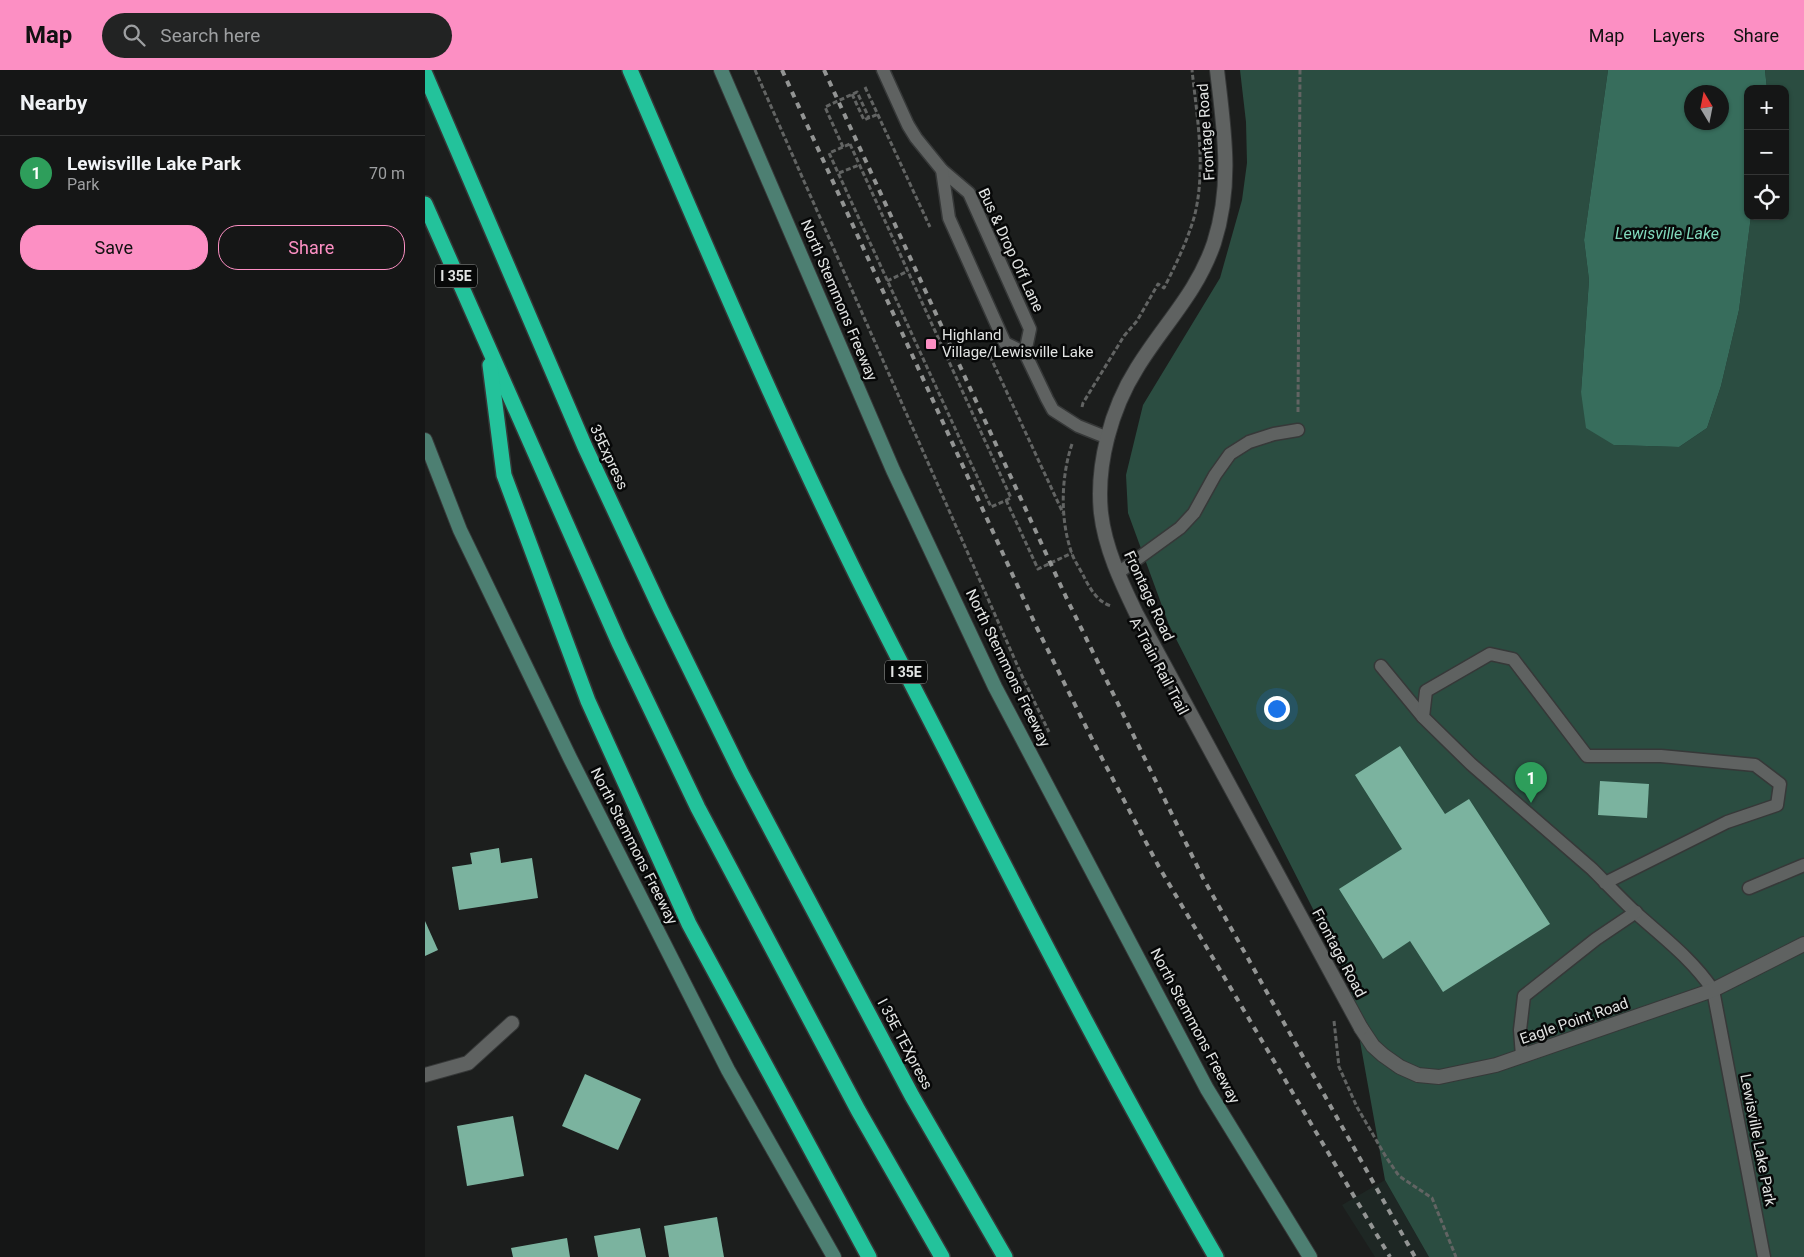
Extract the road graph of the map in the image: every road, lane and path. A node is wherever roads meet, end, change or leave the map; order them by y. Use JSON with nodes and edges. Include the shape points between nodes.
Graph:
{"nodes":[{"id":1,"x":430,"y":70,"type":"edge"},
{"id":2,"x":630,"y":70,"type":"edge"},
{"id":3,"x":721,"y":70,"type":"edge"},
{"id":4,"x":755,"y":70,"type":"edge"},
{"id":5,"x":883,"y":70,"type":"edge"},
{"id":6,"x":1192,"y":70,"type":"edge"},
{"id":7,"x":1217,"y":70,"type":"edge"},
{"id":8,"x":1300,"y":70,"type":"edge"},
{"id":9,"x":425,"y":73,"type":"edge"},
{"id":10,"x":878,"y":114,"type":"dead end"},
{"id":11,"x":843,"y":147,"type":"junction"},
{"id":12,"x":859,"y":164,"type":"junction"},
{"id":13,"x":943,"y":170,"type":"junction"},
{"id":14,"x":839,"y":174,"type":"junction"},
{"id":15,"x":425,"y":204,"type":"edge"},
{"id":16,"x":907,"y":271,"type":"junction"},
{"id":17,"x":887,"y":281,"type":"junction"},
{"id":18,"x":488,"y":348,"type":"junction"},
{"id":19,"x":1025,"y":353,"type":"junction"},
{"id":20,"x":1078,"y":426,"type":"junction"},
{"id":21,"x":1298,"y":430,"type":"joint"},
{"id":22,"x":1108,"y":438,"type":"junction"},
{"id":23,"x":425,"y":440,"type":"edge"},
{"id":24,"x":1006,"y":500,"type":"junction"},
{"id":25,"x":1072,"y":554,"type":"junction"},
{"id":26,"x":1118,"y":573,"type":"junction"},
{"id":27,"x":1117,"y":609,"type":"dead end"},
{"id":28,"x":1381,"y":666,"type":"dead end"},
{"id":29,"x":1423,"y":717,"type":"junction"},
{"id":30,"x":1049,"y":732,"type":"dead end"},
{"id":31,"x":779,"y":846,"type":"joint"},
{"id":32,"x":1804,"y":865,"type":"edge"},
{"id":33,"x":1605,"y":883,"type":"junction"},
{"id":34,"x":1749,"y":888,"type":"dead end"},
{"id":35,"x":1636,"y":912,"type":"junction"},
{"id":36,"x":1804,"y":944,"type":"edge"},
{"id":37,"x":1713,"y":990,"type":"junction"},
{"id":38,"x":1334,"y":1018,"type":"dead end"},
{"id":39,"x":513,"y":1023,"type":"dead end"},
{"id":40,"x":1361,"y":1028,"type":"joint"},
{"id":41,"x":1522,"y":1056,"type":"junction"},
{"id":42,"x":425,"y":1075,"type":"edge"},
{"id":43,"x":834,"y":1257,"type":"edge"},
{"id":44,"x":869,"y":1257,"type":"edge"},
{"id":45,"x":942,"y":1257,"type":"edge"},
{"id":46,"x":1005,"y":1257,"type":"edge"},
{"id":47,"x":1216,"y":1257,"type":"edge"},
{"id":48,"x":1310,"y":1257,"type":"edge"},
{"id":49,"x":1456,"y":1257,"type":"edge"},
{"id":50,"x":1764,"y":1257,"type":"edge"}],
"edges":[{"from":1,"to":9,"type":"main road"},
{"from":2,"to":47,"type":"highway","number":"I 35E","via":[[850,562],[1099,1048]]},
{"from":3,"to":48,"type":"main road","name":"North Stemmons Freeway","via":[[893,470],[995,686],[1207,1090]]},
{"from":4,"to":30,"type":"path","via":[[1021,676]]},
{"from":5,"to":13,"type":"lane","name":"Bus & Drop Off Lane","via":[[907,125]]},
{"from":6,"to":20,"type":"path","name":"A-Train Rail Trail","via":[[1200,155],[1199,187],[1188,237],[1164,288],[1158,284],[1083,403]]},
{"from":7,"to":22,"type":"street","name":"Frontage Road","via":[[1227,174],[1221,219],[1203,270],[1137,368],[1115,413]]},
{"from":8,"to":21,"type":"path"},
{"from":9,"to":31,"type":"highway","name":"35Express","via":[[585,447],[661,610]]},
{"from":10,"to":11,"type":"path","via":[[864,120],[852,94],[825,107]]},
{"from":11,"to":12,"type":"path","via":[[849,144]]},
{"from":11,"to":14,"type":"path","via":[[829,153]]},
{"from":12,"to":14,"type":"path"},
{"from":12,"to":16,"type":"path"},
{"from":13,"to":19,"type":"lane","via":[[949,218],[969,263],[1005,343]]},
{"from":13,"to":19,"type":"lane","name":"Bus & Drop Off Lane","via":[[969,193],[1030,329]]},
{"from":14,"to":17,"type":"path"},
{"from":15,"to":18,"type":"highway","number":"I 35E"},
{"from":16,"to":17,"type":"path"},
{"from":16,"to":24,"type":"path","via":[[1011,498]]},
{"from":17,"to":24,"type":"path","via":[[991,507]]},
{"from":18,"to":44,"type":"highway","via":[[504,475],[588,701],[689,924]]},
{"from":18,"to":45,"type":"highway","number":"I 35E","via":[[619,643],[698,808],[858,1110]]},
{"from":19,"to":20,"type":"lane","via":[[1053,410]]},
{"from":20,"to":22,"type":"lane"},
{"from":20,"to":25,"type":"path","name":"A-Train Rail Trail","via":[[1068,455],[1064,485],[1067,536]]},
{"from":21,"to":26,"type":"lane","via":[[1249,442],[1229,454],[1194,513],[1180,528]]},
{"from":22,"to":26,"type":"street","name":"Frontage Road","via":[[1100,496],[1101,514]]},
{"from":23,"to":43,"type":"main road","name":"North Stemmons Freeway","via":[[460,530],[570,758],[728,1070]]},
{"from":24,"to":25,"type":"path","via":[[1038,569]]},
{"from":25,"to":27,"type":"path","name":"A-Train Rail Trail","via":[[1102,603]]},
{"from":26,"to":40,"type":"street","name":"Frontage Road","via":[[1141,622]]},
{"from":28,"to":29,"type":"lane","name":"Lewisville Lake Park"},
{"from":29,"to":33,"type":"lane","name":"Lewisville Lake Park"},
{"from":29,"to":33,"type":"lane","via":[[1426,691],[1490,654],[1513,659],[1587,756],[1661,756],[1755,765],[1780,784],[1777,805],[1727,822]]},
{"from":31,"to":46,"type":"highway","name":"I 35E TEXpress","via":[[912,1096]]},
{"from":32,"to":34,"type":"lane"},
{"from":33,"to":35,"type":"lane","name":"Lewisville Lake Park"},
{"from":35,"to":37,"type":"lane","name":"Lewisville Lake Park","via":[[1701,972]]},
{"from":35,"to":41,"type":"lane","via":[[1524,996],[1520,1030]]},
{"from":36,"to":37,"type":"street","name":"Eagle Point Road"},
{"from":37,"to":41,"type":"street","name":"Eagle Point Road"},
{"from":37,"to":50,"type":"lane","name":"Lewisville Lake Park"},
{"from":38,"to":49,"type":"path","via":[[1339,1067],[1357,1107],[1399,1176],[1432,1198]]},
{"from":39,"to":42,"type":"street","via":[[468,1064]]},
{"from":40,"to":41,"type":"street","name":"Eagle Point Road","via":[[1383,1055],[1418,1075],[1439,1077]]}]}
